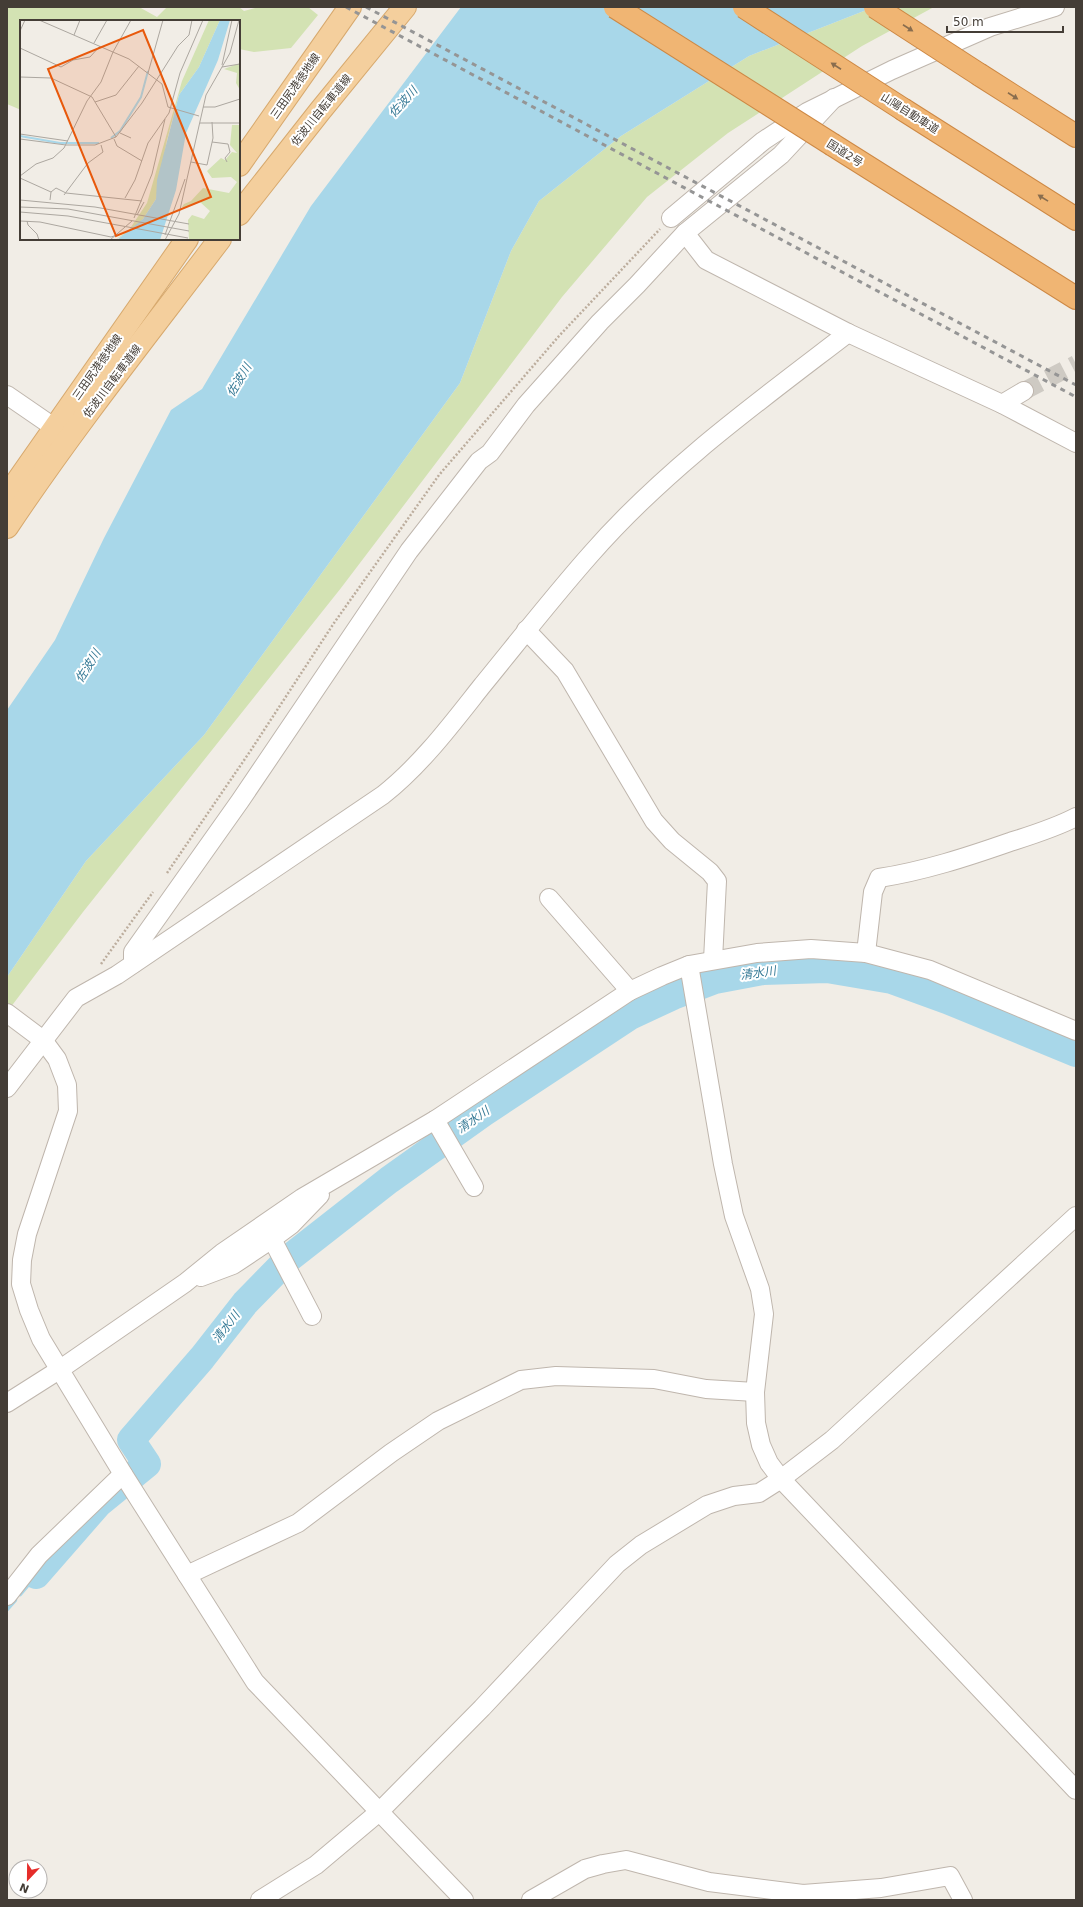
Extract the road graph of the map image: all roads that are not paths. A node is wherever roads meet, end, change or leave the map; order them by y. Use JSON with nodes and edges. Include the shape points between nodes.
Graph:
{"nodes":[{"id":1,"x":350,"y":7,"type":"edge"},
{"id":2,"x":405,"y":7,"type":"edge"},
{"id":3,"x":615,"y":7,"type":"edge"},
{"id":4,"x":744,"y":7,"type":"edge"},
{"id":5,"x":875,"y":7,"type":"edge"},
{"id":6,"x":1055,"y":7,"type":"edge"},
{"id":7,"x":834,"y":98,"type":"junction"},
{"id":8,"x":1076,"y":136,"type":"edge"},
{"id":9,"x":240,"y":164,"type":"edge"},
{"id":10,"x":240,"y":213,"type":"edge"},
{"id":11,"x":671,"y":218,"type":"dead end"},
{"id":12,"x":1076,"y":218,"type":"edge"},
{"id":13,"x":685,"y":233,"type":"junction"},
{"id":14,"x":186,"y":240,"type":"edge"},
{"id":15,"x":219,"y":240,"type":"edge"},
{"id":16,"x":1076,"y":298,"type":"edge"},
{"id":17,"x":848,"y":333,"type":"junction"},
{"id":18,"x":1024,"y":391,"type":"tunnel mouth"},
{"id":19,"x":7,"y":395,"type":"edge"},
{"id":20,"x":1002,"y":404,"type":"junction"},
{"id":21,"x":55,"y":428,"type":"junction"},
{"id":22,"x":1076,"y":443,"type":"edge"},
{"id":23,"x":7,"y":496,"type":"edge"},
{"id":24,"x":7,"y":527,"type":"edge"},
{"id":25,"x":526,"y":630,"type":"junction"},
{"id":26,"x":1076,"y":817,"type":"edge"},
{"id":27,"x":549,"y":898,"type":"dead end"},
{"id":28,"x":866,"y":953,"type":"junction"},
{"id":29,"x":713,"y":960,"type":"junction"},
{"id":30,"x":134,"y":964,"type":"junction"},
{"id":31,"x":690,"y":969,"type":"junction"},
{"id":32,"x":630,"y":991,"type":"junction"},
{"id":33,"x":7,"y":1013,"type":"edge"},
{"id":34,"x":1076,"y":1031,"type":"edge"},
{"id":35,"x":43,"y":1040,"type":"junction"},
{"id":36,"x":7,"y":1088,"type":"edge"},
{"id":37,"x":435,"y":1120,"type":"junction"},
{"id":38,"x":332,"y":1180,"type":"junction"},
{"id":39,"x":474,"y":1187,"type":"dead end"},
{"id":40,"x":1076,"y":1216,"type":"edge"},
{"id":41,"x":272,"y":1239,"type":"junction"},
{"id":42,"x":185,"y":1283,"type":"junction"},
{"id":43,"x":312,"y":1316,"type":"dead end"},
{"id":44,"x":59,"y":1370,"type":"junction"},
{"id":45,"x":755,"y":1392,"type":"junction"},
{"id":46,"x":7,"y":1403,"type":"edge"},
{"id":47,"x":123,"y":1474,"type":"junction"},
{"id":48,"x":781,"y":1479,"type":"junction"},
{"id":49,"x":187,"y":1574,"type":"junction"},
{"id":50,"x":7,"y":1596,"type":"edge"},
{"id":51,"x":1076,"y":1790,"type":"edge"},
{"id":52,"x":379,"y":1812,"type":"junction"},
{"id":53,"x":260,"y":1900,"type":"edge"},
{"id":54,"x":464,"y":1900,"type":"edge"},
{"id":55,"x":531,"y":1900,"type":"edge"},
{"id":56,"x":963,"y":1900,"type":"edge"}],
"edges":[{"from":1,"to":9,"type":"main road","name":"三田尻港徳地線"},
{"from":2,"to":10,"type":"main road","name":"佐波川自転車道線"},
{"from":3,"to":16,"type":"highway","name":"国道2号","bridge":true},
{"from":12,"to":4,"type":"highway","name":"山陽自動車道","one_way":true,"bridge":true},
{"from":5,"to":8,"type":"highway","one_way":true,"bridge":true},
{"from":6,"to":7,"type":"street","via":[[990,27]]},
{"from":7,"to":11,"type":"street","via":[[807,112],[764,141]]},
{"from":7,"to":13,"type":"street","via":[[781,155]]},
{"from":13,"to":17,"type":"street","via":[[706,260]]},
{"from":13,"to":30,"type":"street","via":[[600,322],[526,405],[506,429],[503,438],[479,461],[409,551],[240,801],[133,952]]},
{"from":14,"to":21,"type":"main road","name":"三田尻港徳地線"},
{"from":15,"to":24,"type":"main road","name":"佐波川自転車道線","via":[[74,432]]},
{"from":17,"to":20,"type":"street"},
{"from":17,"to":25,"type":"street","via":[[669,474],[591,554]]},
{"from":18,"to":20,"type":"street"},
{"from":19,"to":21,"type":"street"},
{"from":20,"to":22,"type":"street"},
{"from":21,"to":23,"type":"main road","name":"三田尻港徳地線"},
{"from":25,"to":29,"type":"street","via":[[565,671],[654,822],[717,881]]},
{"from":25,"to":30,"type":"street","via":[[444,733],[400,781]]},
{"from":26,"to":28,"type":"street","via":[[951,862],[907,874],[879,878],[873,892]]},
{"from":27,"to":32,"type":"street"},
{"from":28,"to":29,"type":"street","via":[[811,949]]},
{"from":28,"to":34,"type":"street","via":[[930,970]]},
{"from":29,"to":31,"type":"street"},
{"from":30,"to":35,"type":"street","via":[[76,998]]},
{"from":31,"to":32,"type":"street","via":[[662,976]]},
{"from":31,"to":45,"type":"street","via":[[734,1216],[760,1288],[764,1314]]},
{"from":32,"to":37,"type":"street"},
{"from":33,"to":35,"type":"street"},
{"from":35,"to":36,"type":"street"},
{"from":35,"to":44,"type":"street","via":[[57,1059],[67,1085],[68,1111],[27,1234],[21,1284],[38,1331]]},
{"from":37,"to":38,"type":"street"},
{"from":37,"to":39,"type":"street"},
{"from":38,"to":41,"type":"street","via":[[292,1225]]},
{"from":38,"to":42,"type":"street","via":[[222,1253]]},
{"from":40,"to":48,"type":"street","via":[[832,1440]]},
{"from":41,"to":42,"type":"street","via":[[233,1265]]},
{"from":41,"to":43,"type":"street"},
{"from":42,"to":44,"type":"street"},
{"from":44,"to":46,"type":"street"},
{"from":44,"to":47,"type":"street"},
{"from":45,"to":48,"type":"street","via":[[756,1423],[761,1445],[769,1463]]},
{"from":45,"to":49,"type":"street","via":[[706,1389],[654,1379],[556,1376],[521,1380],[438,1421],[298,1523]]},
{"from":47,"to":49,"type":"street"},
{"from":47,"to":50,"type":"street","via":[[39,1555]]},
{"from":48,"to":51,"type":"street"},
{"from":48,"to":52,"type":"street","via":[[759,1492],[734,1496],[707,1505],[641,1544],[617,1564],[482,1708]]},
{"from":49,"to":52,"type":"street","via":[[255,1682]]},
{"from":52,"to":53,"type":"street","via":[[316,1865]]},
{"from":52,"to":54,"type":"street"},
{"from":55,"to":56,"type":"street","via":[[585,1869],[626,1860],[709,1882],[803,1894],[880,1888],[950,1876]]}]}
